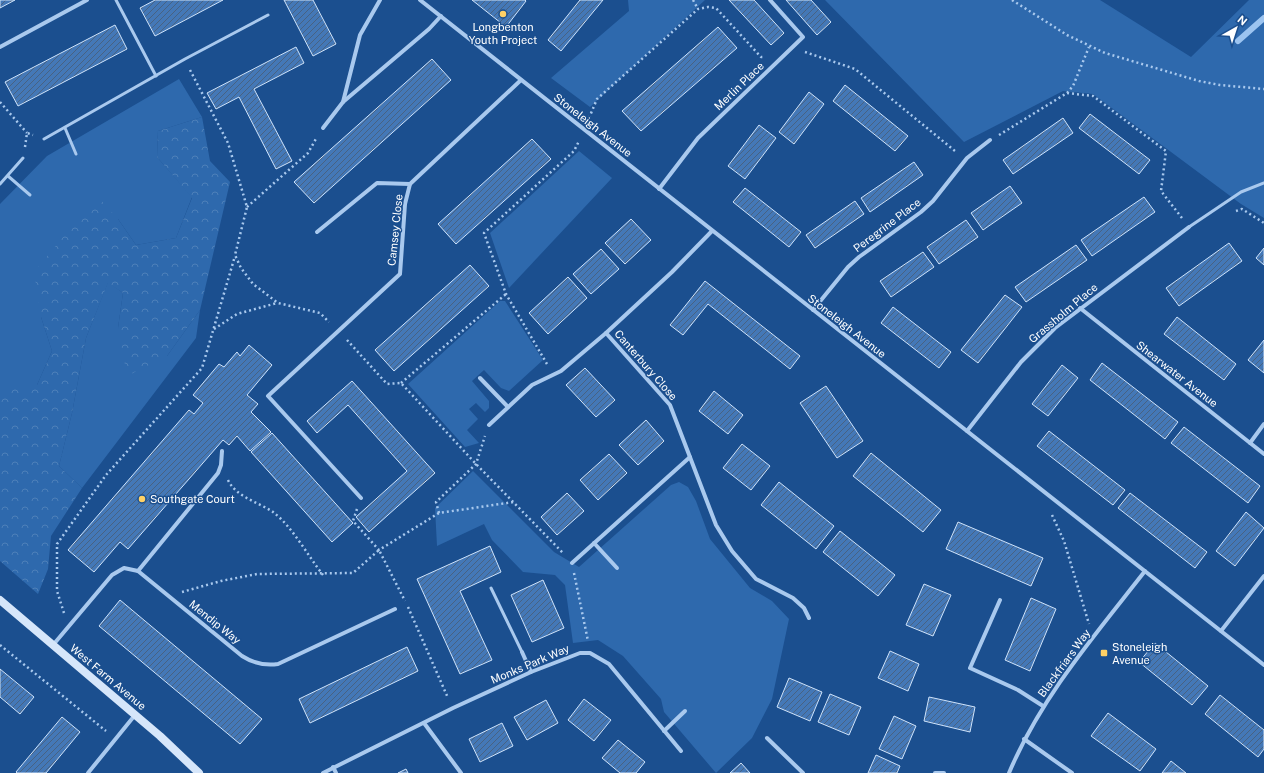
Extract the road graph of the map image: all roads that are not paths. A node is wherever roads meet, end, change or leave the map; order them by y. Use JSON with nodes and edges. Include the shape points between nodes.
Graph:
{"nodes":[{"id":1,"x":87,"y":0,"type":"edge"},
{"id":2,"x":116,"y":0,"type":"edge"},
{"id":3,"x":380,"y":0,"type":"edge"},
{"id":4,"x":420,"y":0,"type":"edge"},
{"id":5,"x":770,"y":0,"type":"edge"},
{"id":6,"x":268,"y":15,"type":"dead end"},
{"id":7,"x":441,"y":16,"type":"junction"},
{"id":8,"x":0,"y":46,"type":"edge"},
{"id":9,"x":156,"y":76,"type":"junction"},
{"id":10,"x":521,"y":80,"type":"junction"},
{"id":11,"x":343,"y":102,"type":"junction"},
{"id":12,"x":65,"y":128,"type":"junction"},
{"id":13,"x":323,"y":128,"type":"road end"},
{"id":14,"x":44,"y":139,"type":"road end"},
{"id":15,"x":990,"y":140,"type":"road end"},
{"id":16,"x":76,"y":154,"type":"dead end"},
{"id":17,"x":23,"y":158,"type":"road end"},
{"id":18,"x":8,"y":176,"type":"junction"},
{"id":19,"x":1264,"y":183,"type":"edge"},
{"id":20,"x":0,"y":184,"type":"edge"},
{"id":21,"x":410,"y":184,"type":"junction"},
{"id":22,"x":659,"y":189,"type":"junction"},
{"id":23,"x":30,"y":195,"type":"dead end"},
{"id":24,"x":1189,"y":227,"type":"joint"},
{"id":25,"x":317,"y":232,"type":"dead end"},
{"id":26,"x":712,"y":232,"type":"junction"},
{"id":27,"x":1080,"y":308,"type":"junction"},
{"id":28,"x":813,"y":310,"type":"junction"},
{"id":29,"x":606,"y":333,"type":"junction"},
{"id":30,"x":480,"y":378,"type":"dead end"},
{"id":31,"x":508,"y":407,"type":"junction"},
{"id":32,"x":1264,"y":424,"type":"edge"},
{"id":33,"x":489,"y":425,"type":"road end"},
{"id":34,"x":968,"y":431,"type":"junction"},
{"id":35,"x":1250,"y":442,"type":"junction"},
{"id":36,"x":222,"y":451,"type":"dead end"},
{"id":37,"x":1264,"y":454,"type":"edge"},
{"id":38,"x":690,"y":457,"type":"junction"},
{"id":39,"x":361,"y":498,"type":"road end"},
{"id":40,"x":594,"y":543,"type":"junction"},
{"id":41,"x":572,"y":563,"type":"road end"},
{"id":42,"x":617,"y":568,"type":"dead end"},
{"id":43,"x":1145,"y":570,"type":"junction"},
{"id":44,"x":138,"y":571,"type":"junction"},
{"id":45,"x":1264,"y":576,"type":"edge"},
{"id":46,"x":491,"y":588,"type":"dead end"},
{"id":47,"x":0,"y":600,"type":"edge"},
{"id":48,"x":1000,"y":600,"type":"dead end"},
{"id":49,"x":395,"y":609,"type":"road end"},
{"id":50,"x":809,"y":618,"type":"dead end"},
{"id":51,"x":1221,"y":631,"type":"junction"},
{"id":52,"x":53,"y":645,"type":"junction"},
{"id":53,"x":522,"y":652,"type":"joint"},
{"id":54,"x":1264,"y":665,"type":"edge"},
{"id":55,"x":531,"y":672,"type":"junction"},
{"id":56,"x":1043,"y":706,"type":"junction"},
{"id":57,"x":685,"y":711,"type":"dead end"},
{"id":58,"x":136,"y":715,"type":"junction"},
{"id":59,"x":424,"y":723,"type":"junction"},
{"id":60,"x":664,"y":731,"type":"junction"},
{"id":61,"x":767,"y":738,"type":"dead end"},
{"id":62,"x":1024,"y":740,"type":"junction"},
{"id":63,"x":681,"y":751,"type":"dead end"},
{"id":64,"x":333,"y":767,"type":"junction"},
{"id":65,"x":88,"y":773,"type":"edge"},
{"id":66,"x":199,"y":773,"type":"edge"},
{"id":67,"x":323,"y":773,"type":"edge"},
{"id":68,"x":336,"y":773,"type":"edge"},
{"id":69,"x":461,"y":773,"type":"edge"},
{"id":70,"x":803,"y":773,"type":"edge"},
{"id":71,"x":935,"y":773,"type":"edge"},
{"id":72,"x":944,"y":773,"type":"edge"},
{"id":73,"x":1009,"y":773,"type":"edge"},
{"id":74,"x":1072,"y":773,"type":"edge"}],
"edges":[{"from":1,"to":8,"type":"street"},
{"from":2,"to":9,"type":"lane"},
{"from":3,"to":11,"type":"street","via":[[360,35]]},
{"from":4,"to":7,"type":"street","name":"Stoneleigh Avenue"},
{"from":5,"to":22,"type":"street","name":"Merlin Place","via":[[803,37],[698,138]]},
{"from":6,"to":9,"type":"lane"},
{"from":7,"to":10,"type":"street","name":"Stoneleigh Avenue"},
{"from":7,"to":11,"type":"street"},
{"from":9,"to":12,"type":"lane"},
{"from":10,"to":21,"type":"street","name":"Camsey Close"},
{"from":10,"to":22,"type":"street","name":"Stoneleigh Avenue"},
{"from":11,"to":13,"type":"street"},
{"from":12,"to":14,"type":"lane"},
{"from":12,"to":16,"type":"lane"},
{"from":15,"to":28,"type":"street","name":"Peregrine Place","via":[[967,158],[933,201],[921,212],[848,267]]},
{"from":17,"to":18,"type":"lane"},
{"from":18,"to":20,"type":"lane"},
{"from":18,"to":23,"type":"lane"},
{"from":19,"to":24,"type":"lane","via":[[1241,192]]},
{"from":21,"to":25,"type":"street","via":[[377,183]]},
{"from":21,"to":39,"type":"street","name":"Camsey Close","via":[[405,204],[400,274],[268,396]]},
{"from":22,"to":26,"type":"street","name":"Stoneleigh Avenue"},
{"from":24,"to":27,"type":"street","name":"Grassholm Place"},
{"from":26,"to":28,"type":"street","name":"Stoneleigh Avenue"},
{"from":26,"to":29,"type":"street","name":"Canterbury Close"},
{"from":27,"to":34,"type":"street","name":"Grassholm Place","via":[[1055,328],[1021,362]]},
{"from":27,"to":35,"type":"street","name":"Shearwater Avenue"},
{"from":28,"to":34,"type":"street","name":"Stoneleigh Avenue"},
{"from":29,"to":31,"type":"street","via":[[570,365],[532,385]]},
{"from":29,"to":38,"type":"street","name":"Canterbury Close","via":[[670,405]]},
{"from":30,"to":31,"type":"street"},
{"from":31,"to":33,"type":"street"},
{"from":32,"to":35,"type":"street"},
{"from":34,"to":43,"type":"street","name":"Stoneleigh Avenue"},
{"from":35,"to":37,"type":"street","name":"Shearwater Avenue"},
{"from":36,"to":44,"type":"street","via":[[218,473]]},
{"from":38,"to":40,"type":"street"},
{"from":38,"to":50,"type":"street","name":"Canterbury Close","via":[[716,525],[732,551],[756,579],[793,598],[804,608]]},
{"from":40,"to":41,"type":"street"},
{"from":40,"to":42,"type":"street"},
{"from":43,"to":51,"type":"street","name":"Stoneleigh Avenue"},
{"from":43,"to":56,"type":"street","name":"Blackfriars Way"},
{"from":44,"to":49,"type":"street","name":"Mendip Way","via":[[242,656],[268,666],[278,664]]},
{"from":44,"to":52,"type":"street","via":[[124,568],[112,575]]},
{"from":45,"to":51,"type":"street"},
{"from":46,"to":53,"type":"lane"},
{"from":47,"to":52,"type":"street","name":"West Farm Avenue"},
{"from":48,"to":56,"type":"street","via":[[970,668],[1018,690]]},
{"from":51,"to":54,"type":"street","name":"Stoneleigh Avenue"},
{"from":52,"to":58,"type":"street","name":"West Farm Avenue"},
{"from":53,"to":55,"type":"street"},
{"from":55,"to":59,"type":"street","name":"Monks Park Way"},
{"from":55,"to":60,"type":"street","name":"Monks Park Way","via":[[569,656],[590,653],[609,664]]},
{"from":56,"to":62,"type":"street","name":"Blackfriars Way"},
{"from":57,"to":60,"type":"street"},
{"from":58,"to":65,"type":"street"},
{"from":58,"to":66,"type":"street","name":"West Farm Avenue"},
{"from":59,"to":64,"type":"street","name":"Monks Park Way"},
{"from":59,"to":69,"type":"street"},
{"from":60,"to":63,"type":"street"},
{"from":61,"to":70,"type":"street"},
{"from":62,"to":73,"type":"street","name":"Blackfriars Way"},
{"from":62,"to":74,"type":"street"},
{"from":64,"to":67,"type":"street","name":"Monks Park Way"},
{"from":64,"to":68,"type":"street"},
{"from":71,"to":72,"type":"street"}]}
